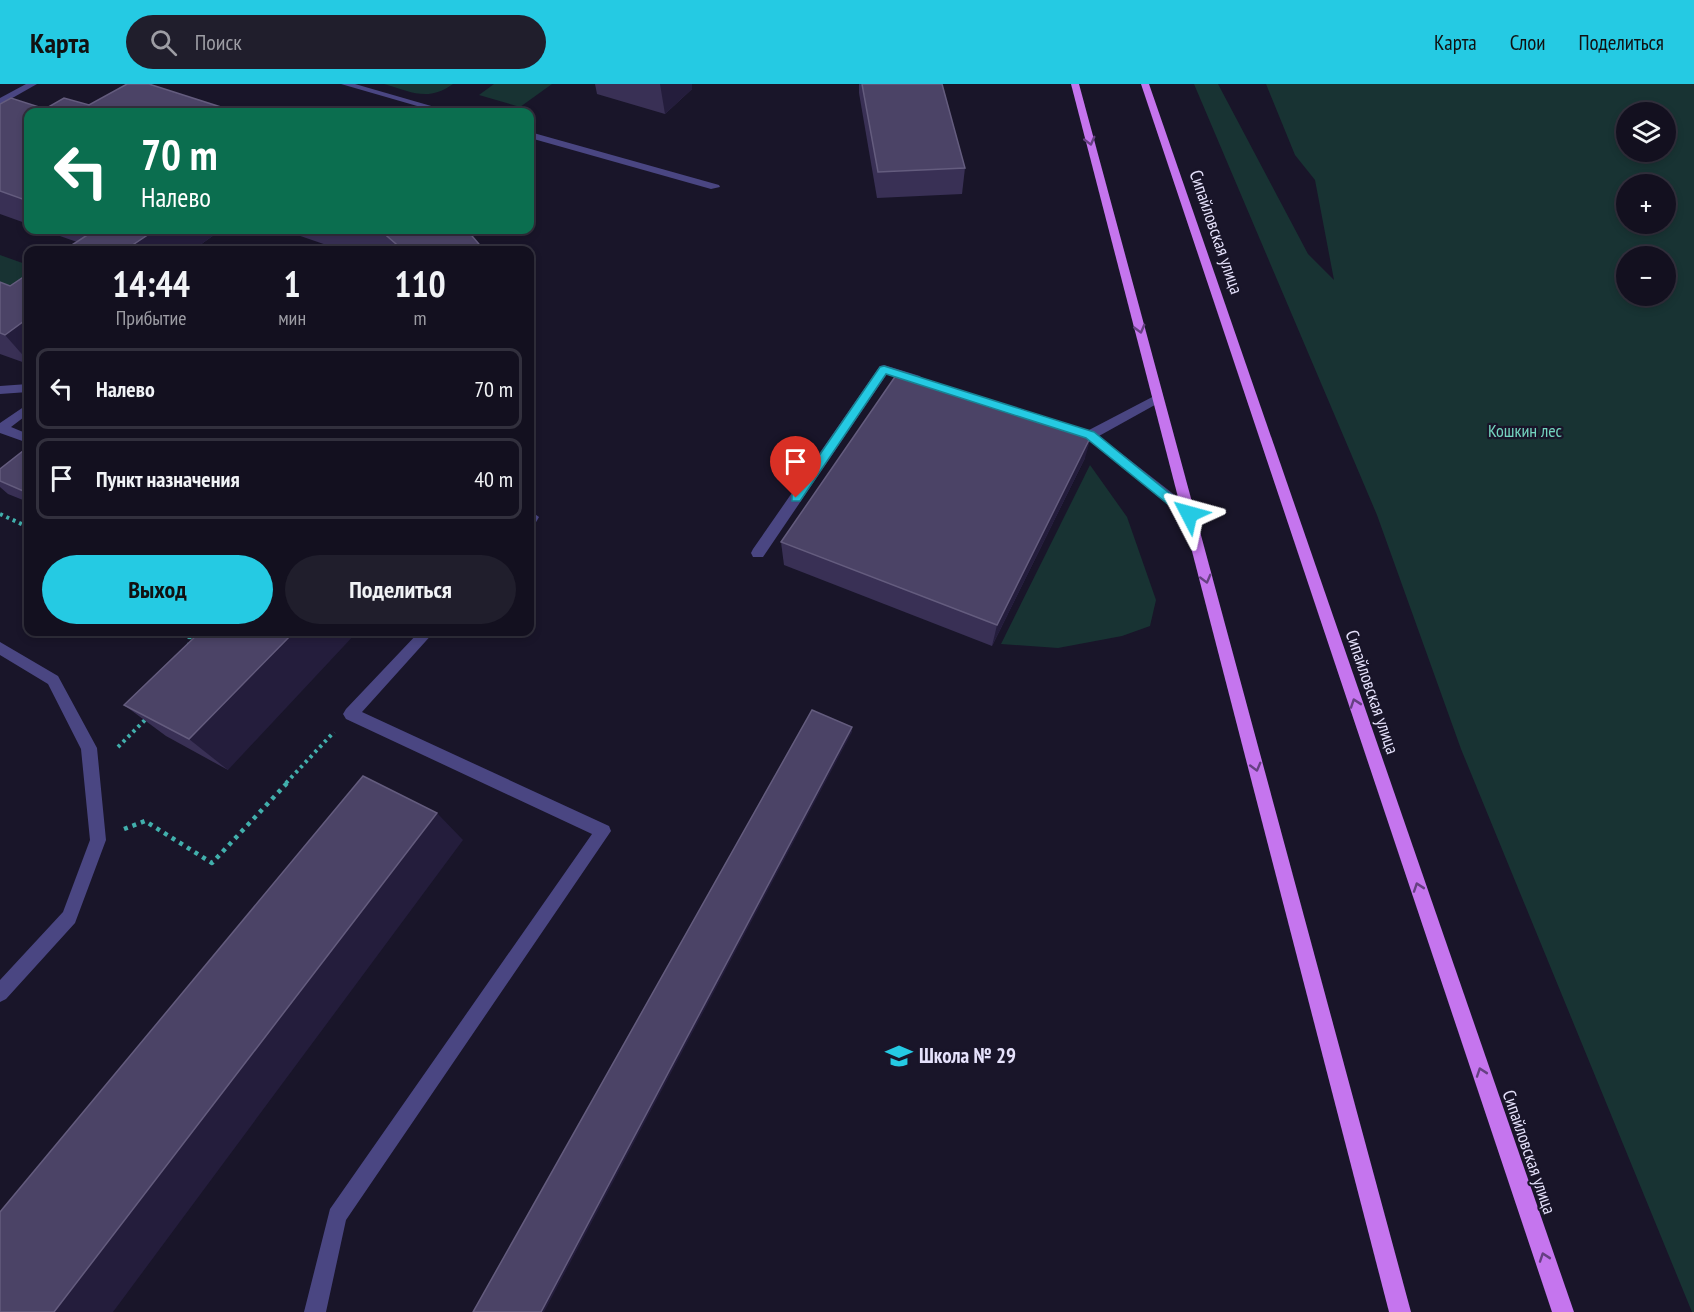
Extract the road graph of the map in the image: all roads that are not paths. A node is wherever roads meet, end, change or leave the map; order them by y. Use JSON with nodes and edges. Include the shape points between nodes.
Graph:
{"nodes":[{"id":1,"x":33,"y":84,"type":"edge"},
{"id":2,"x":345,"y":84,"type":"edge"},
{"id":3,"x":1075,"y":84,"type":"edge"},
{"id":4,"x":1145,"y":84,"type":"edge"},
{"id":5,"x":0,"y":102,"type":"edge"},
{"id":6,"x":432,"y":108,"type":"edge"},
{"id":7,"x":534,"y":136,"type":"edge"},
{"id":8,"x":715,"y":187,"type":"dead end"},
{"id":9,"x":927,"y":383,"type":"edge"},
{"id":10,"x":24,"y":388,"type":"edge"},
{"id":11,"x":0,"y":390,"type":"edge"},
{"id":12,"x":1158,"y":398,"type":"junction"},
{"id":13,"x":24,"y":411,"type":"edge"},
{"id":14,"x":1058,"y":425,"type":"edge"},
{"id":15,"x":1,"y":428,"type":"edge"},
{"id":16,"x":1090,"y":435,"type":"junction"},
{"id":17,"x":24,"y":437,"type":"edge"},
{"id":18,"x":1189,"y":514,"type":"junction"},
{"id":19,"x":758,"y":553,"type":"dead end"},
{"id":20,"x":423,"y":636,"type":"edge"},
{"id":21,"x":0,"y":648,"type":"edge"},
{"id":22,"x":0,"y":993,"type":"edge"},
{"id":23,"x":315,"y":1312,"type":"edge"},
{"id":24,"x":1400,"y":1312,"type":"edge"},
{"id":25,"x":1563,"y":1312,"type":"edge"}],
"edges":[{"from":1,"to":5,"type":"street"},
{"from":2,"to":6,"type":"street"},
{"from":3,"to":12,"type":"main road","one_way":true},
{"from":25,"to":4,"type":"main road","name":"Сипайловская улица","one_way":true},
{"from":7,"to":8,"type":"street"},
{"from":9,"to":19,"type":"street","via":[[884,369]]},
{"from":10,"to":11,"type":"street"},
{"from":12,"to":16,"type":"street"},
{"from":12,"to":18,"type":"main road"},
{"from":13,"to":15,"type":"street"},
{"from":14,"to":16,"type":"street"},
{"from":15,"to":17,"type":"street"},
{"from":16,"to":18,"type":"street"},
{"from":18,"to":24,"type":"main road","one_way":true},
{"from":20,"to":23,"type":"street","via":[[351,714],[603,831],[337,1216]]},
{"from":21,"to":22,"type":"street","via":[[53,680],[88,748],[98,840],[69,917]]}]}
